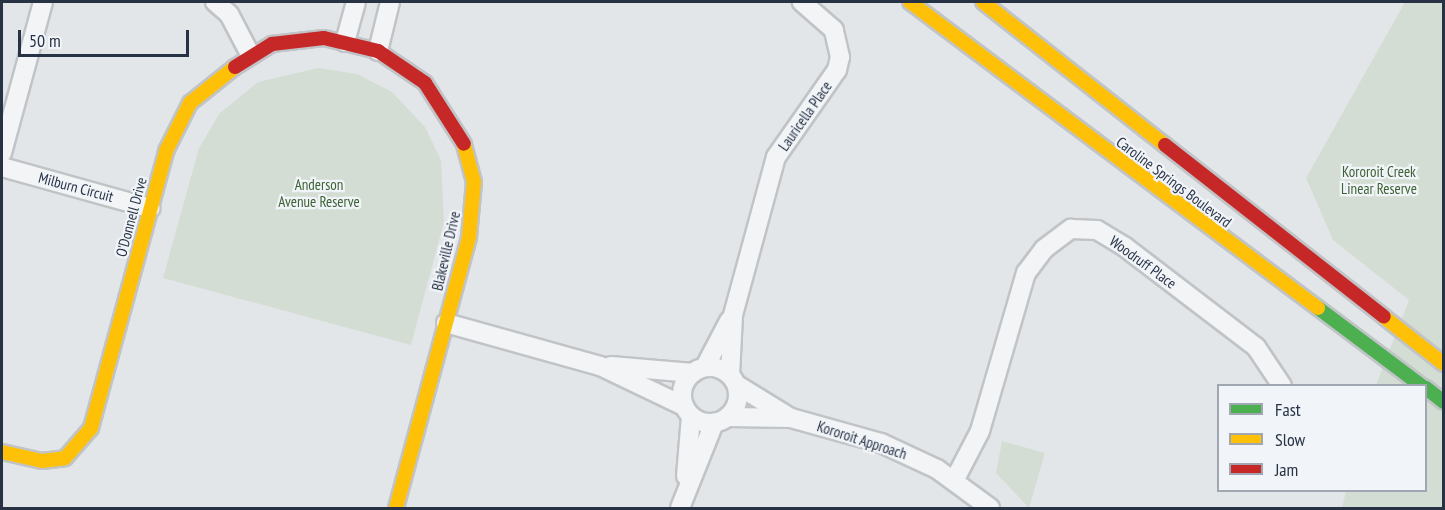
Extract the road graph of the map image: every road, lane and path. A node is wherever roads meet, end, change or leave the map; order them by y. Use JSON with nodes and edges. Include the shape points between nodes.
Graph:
{"nodes":[{"id":1,"x":44,"y":2,"type":"edge"},
{"id":2,"x":214,"y":2,"type":"edge"},
{"id":3,"x":356,"y":2,"type":"edge"},
{"id":4,"x":390,"y":2,"type":"edge"},
{"id":5,"x":802,"y":2,"type":"edge"},
{"id":6,"x":910,"y":2,"type":"edge"},
{"id":7,"x":983,"y":2,"type":"edge"},
{"id":8,"x":361,"y":46,"type":"junction"},
{"id":9,"x":250,"y":54,"type":"junction"},
{"id":10,"x":2,"y":153,"type":"edge"},
{"id":11,"x":2,"y":167,"type":"edge"},
{"id":12,"x":150,"y":208,"type":"junction"},
{"id":13,"x":733,"y":315,"type":"junction"},
{"id":14,"x":446,"y":323,"type":"junction"},
{"id":15,"x":1443,"y":364,"type":"edge"},
{"id":16,"x":600,"y":366,"type":"junction"},
{"id":17,"x":699,"y":370,"type":"junction"},
{"id":18,"x":733,"y":380,"type":"junction"},
{"id":19,"x":1281,"y":384,"type":"edge"},
{"id":20,"x":1420,"y":384,"type":"edge"},
{"id":21,"x":1427,"y":389,"type":"edge"},
{"id":22,"x":1443,"y":402,"type":"edge"},
{"id":23,"x":687,"y":411,"type":"junction"},
{"id":24,"x":791,"y":418,"type":"junction"},
{"id":25,"x":722,"y":420,"type":"junction"},
{"id":26,"x":2,"y":452,"type":"edge"},
{"id":27,"x":954,"y":481,"type":"junction"},
{"id":28,"x":685,"y":489,"type":"junction"},
{"id":29,"x":396,"y":508,"type":"edge"},
{"id":30,"x":680,"y":508,"type":"edge"},
{"id":31,"x":990,"y":508,"type":"edge"}],
"edges":[{"from":1,"to":10,"type":"street"},
{"from":2,"to":9,"type":"street","via":[[229,14]]},
{"from":3,"to":8,"type":"street"},
{"from":4,"to":8,"type":"street"},
{"from":5,"to":13,"type":"street","name":"Lauricella Place","via":[[834,30],[840,57],[837,70],[776,157]]},
{"from":6,"to":20,"type":"main road","name":"Caroline Springs Boulevard"},
{"from":7,"to":15,"type":"main road","name":"Caroline Springs Boulevard"},
{"from":8,"to":9,"type":"main road","name":"O'Donnell Drive","via":[[304,39]]},
{"from":8,"to":14,"type":"main road","name":"Blakeville Drive","via":[[425,83],[446,106],[470,157],[473,210]]},
{"from":9,"to":12,"type":"main road","name":"O'Donnell Drive","via":[[190,103],[166,151]]},
{"from":11,"to":12,"type":"street","name":"Milburn Circuit"},
{"from":12,"to":26,"type":"main road","name":"O'Donnell Drive","via":[[84,439],[74,452],[54,461]]},
{"from":13,"to":17,"type":"street","name":"Lauricella Place"},
{"from":13,"to":18,"type":"street","name":"Lauricella Place"},
{"from":14,"to":16,"type":"street"},
{"from":14,"to":29,"type":"main road","name":"Blakeville Drive"},
{"from":16,"to":17,"type":"street"},
{"from":16,"to":23,"type":"street"},
{"from":17,"to":18,"type":"street"},
{"from":17,"to":23,"type":"street","via":[[683,388]]},
{"from":18,"to":24,"type":"street","name":"Kororoit Approach"},
{"from":18,"to":25,"type":"street","via":[[738,402]]},
{"from":19,"to":27,"type":"street","name":"Woodruff Place","via":[[1256,347],[1125,247],[1097,230],[1071,229],[1044,249],[1021,283],[980,431]]},
{"from":21,"to":22,"type":"main road","name":"Caroline Springs Boulevard"},
{"from":23,"to":25,"type":"street"},
{"from":23,"to":28,"type":"street"},
{"from":24,"to":25,"type":"street","name":"Kororoit Approach"},
{"from":24,"to":27,"type":"street","name":"Kororoit Approach","via":[[880,443]]},
{"from":25,"to":28,"type":"street"},
{"from":27,"to":31,"type":"street","name":"Kororoit Approach"},
{"from":28,"to":30,"type":"street"}]}
